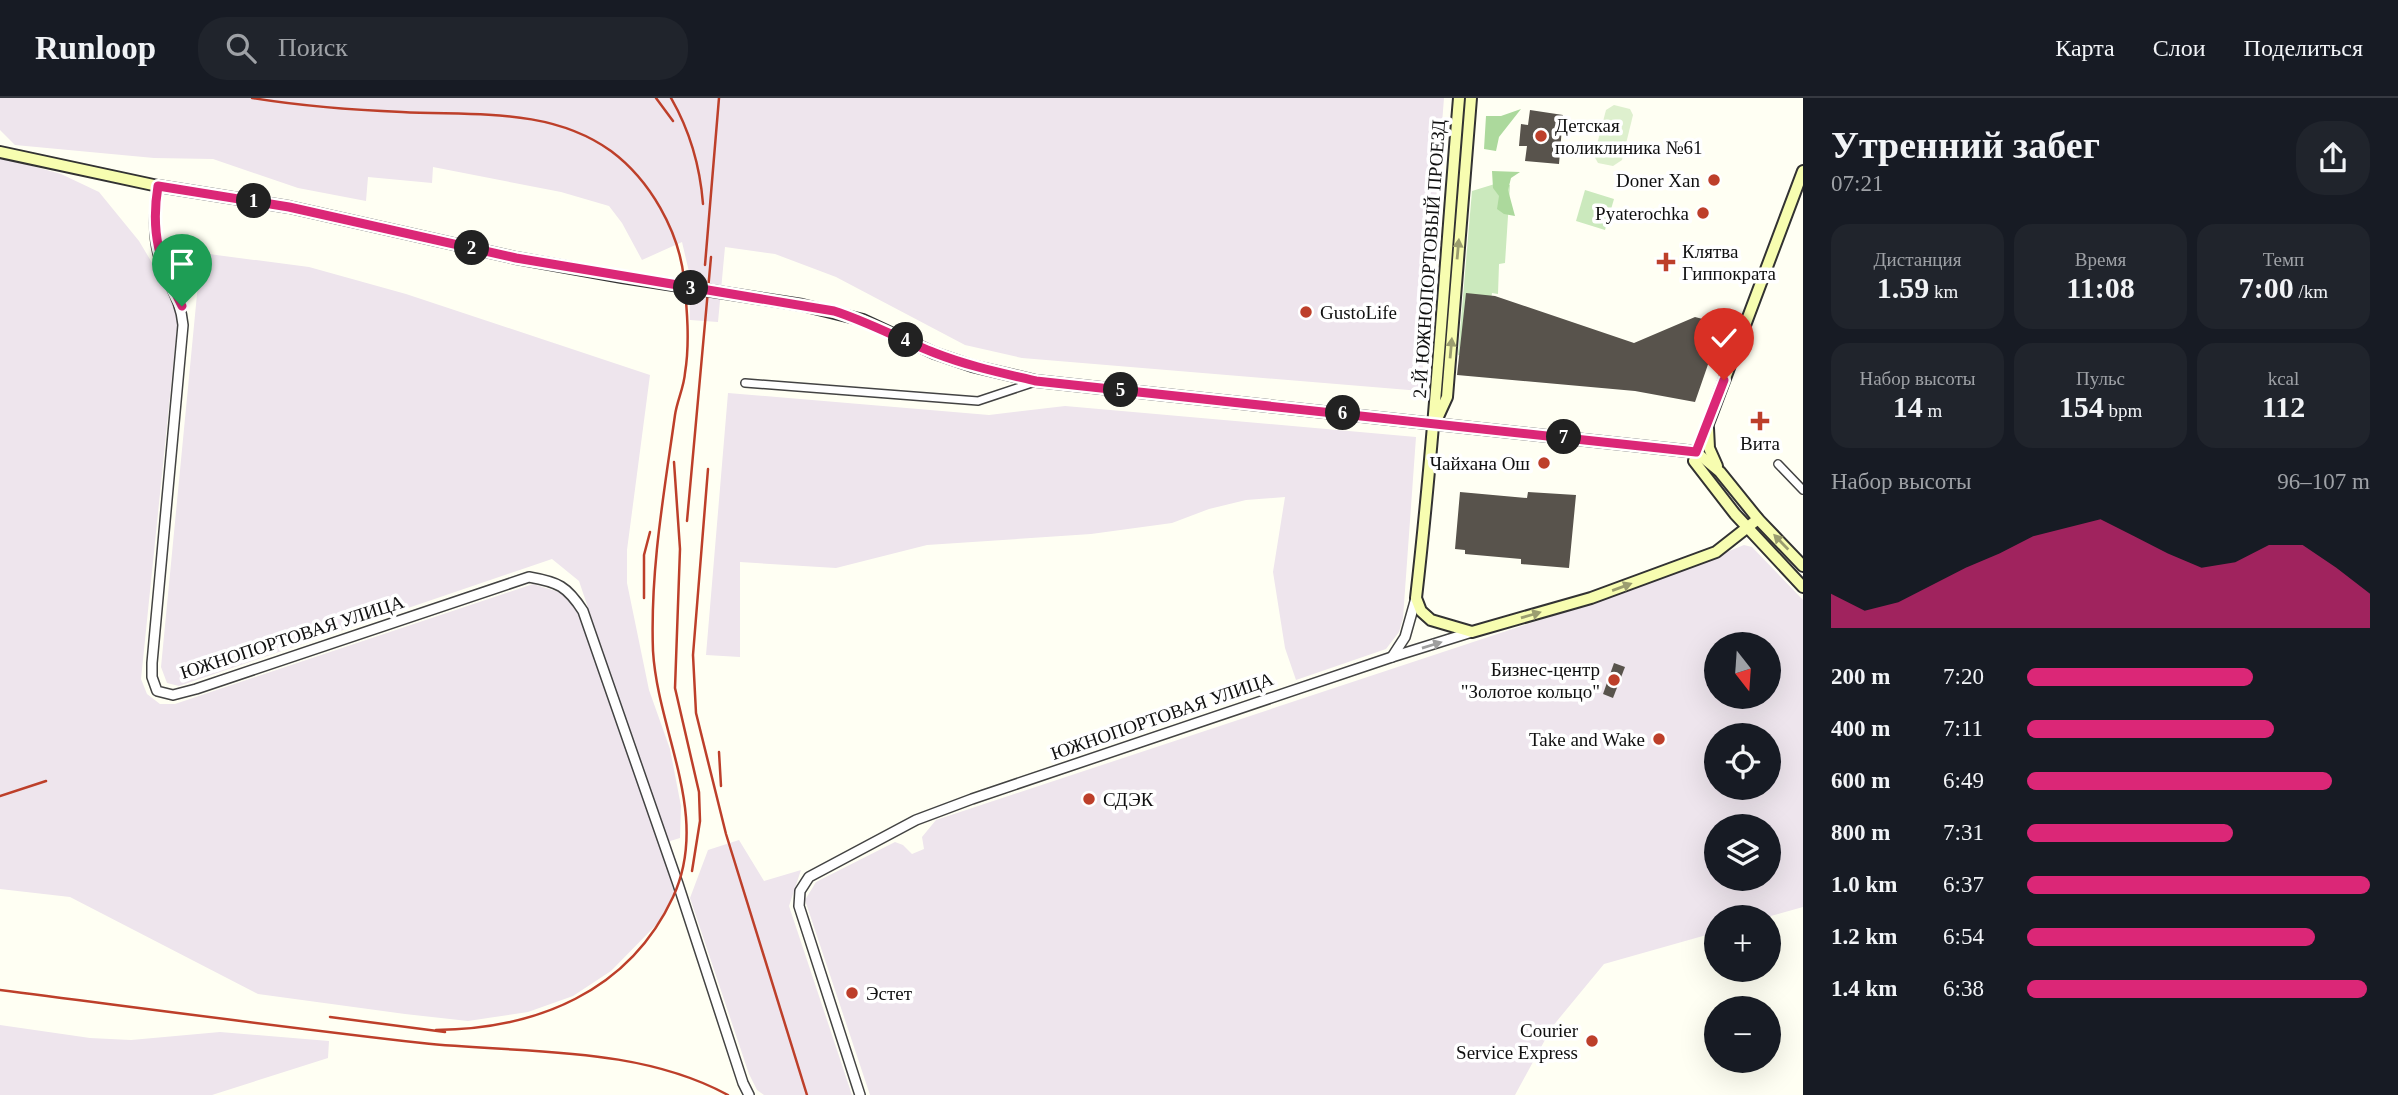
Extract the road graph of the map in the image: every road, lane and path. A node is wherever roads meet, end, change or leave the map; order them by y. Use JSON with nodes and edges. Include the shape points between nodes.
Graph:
{"nodes":[{"id":1,"x":1459,"y":98,"type":"edge"},
{"id":2,"x":1471,"y":98,"type":"edge"},
{"id":3,"x":0,"y":152,"type":"edge"},
{"id":4,"x":1803,"y":171,"type":"edge"},
{"id":5,"x":158,"y":186,"type":"junction"},
{"id":6,"x":1436,"y":378,"type":"junction"},
{"id":7,"x":1449,"y":378,"type":"junction"},
{"id":8,"x":1036,"y":381,"type":"junction"},
{"id":9,"x":745,"y":383,"type":"dead end"},
{"id":10,"x":1435,"y":423,"type":"junction"},
{"id":11,"x":1708,"y":425,"type":"junction"},
{"id":12,"x":1696,"y":452,"type":"junction"},
{"id":13,"x":1778,"y":464,"type":"dead end"},
{"id":14,"x":1720,"y":472,"type":"junction"},
{"id":15,"x":1803,"y":490,"type":"edge"},
{"id":16,"x":1758,"y":519,"type":"junction"},
{"id":17,"x":1748,"y":528,"type":"junction"},
{"id":18,"x":1803,"y":566,"type":"edge"},
{"id":19,"x":1803,"y":587,"type":"edge"},
{"id":20,"x":1416,"y":598,"type":"junction"},
{"id":21,"x":1472,"y":632,"type":"junction"},
{"id":22,"x":1392,"y":657,"type":"junction"},
{"id":23,"x":749,"y":1095,"type":"edge"},
{"id":24,"x":860,"y":1095,"type":"edge"}],
"edges":[{"from":1,"to":6,"type":"main road","name":"2-Й ЮЖНОПОРТОВЫЙ ПРОЕЗД"},
{"from":7,"to":2,"type":"main road","name":"2-Й ЮЖНОПОРТОВЫЙ ПРОЕЗД","one_way":true},
{"from":3,"to":5,"type":"main road"},
{"from":4,"to":11,"type":"main road"},
{"from":5,"to":8,"type":"main road","bridge":true,"via":[[255,201],[516,258],[802,305],[863,320],[972,366]]},
{"from":5,"to":23,"type":"street","name":"ЮЖНОПОРТОВАЯ УЛИЦА","via":[[156,240],[182,306],[183,325],[152,663],[157,691],[173,695],[196,689],[529,577],[554,581],[571,593],[583,611]]},
{"from":6,"to":7,"type":"main road","via":[[1442,384]]},
{"from":6,"to":10,"type":"main road","name":"2-Й ЮЖНОПОРТОВЫЙ ПРОЕЗД"},
{"from":7,"to":10,"type":"main road","name":"2-Й ЮЖНОПОРТОВЫЙ ПРОЕЗД","via":[[1447,397]]},
{"from":8,"to":9,"type":"street","name":"2-Й ЮЖНОПОРТОВЫЙ ПРОЕЗД","via":[[978,401]]},
{"from":8,"to":10,"type":"main road","name":"2-Й ЮЖНОПОРТОВЫЙ ПРОЕЗД"},
{"from":10,"to":12,"type":"main road"},
{"from":10,"to":20,"type":"main road"},
{"from":11,"to":12,"type":"main road"},
{"from":11,"to":14,"type":"main road","via":[[1709,448]]},
{"from":12,"to":14,"type":"main road"},
{"from":12,"to":17,"type":"main road","via":[[1695,465]]},
{"from":13,"to":15,"type":"street"},
{"from":14,"to":16,"type":"main road"},
{"from":16,"to":17,"type":"main road","name":"ЮЖНОПОРТОВАЯ УЛИЦА"},
{"from":18,"to":16,"type":"main road","one_way":true},
{"from":17,"to":19,"type":"main road"},
{"from":21,"to":17,"type":"main road","name":"ЮЖНОПОРТОВАЯ УЛИЦА","one_way":true,"via":[[1661,573],[1716,552]]},
{"from":20,"to":21,"type":"main road","via":[[1431,620]]},
{"from":20,"to":22,"type":"street","via":[[1405,637]]},
{"from":22,"to":21,"type":"street","name":"ЮЖНОПОРТОВАЯ УЛИЦА","one_way":true},
{"from":22,"to":24,"type":"street","name":"ЮЖНОПОРТОВАЯ УЛИЦА","via":[[916,820],[809,877],[800,891],[799,906]]}]}
